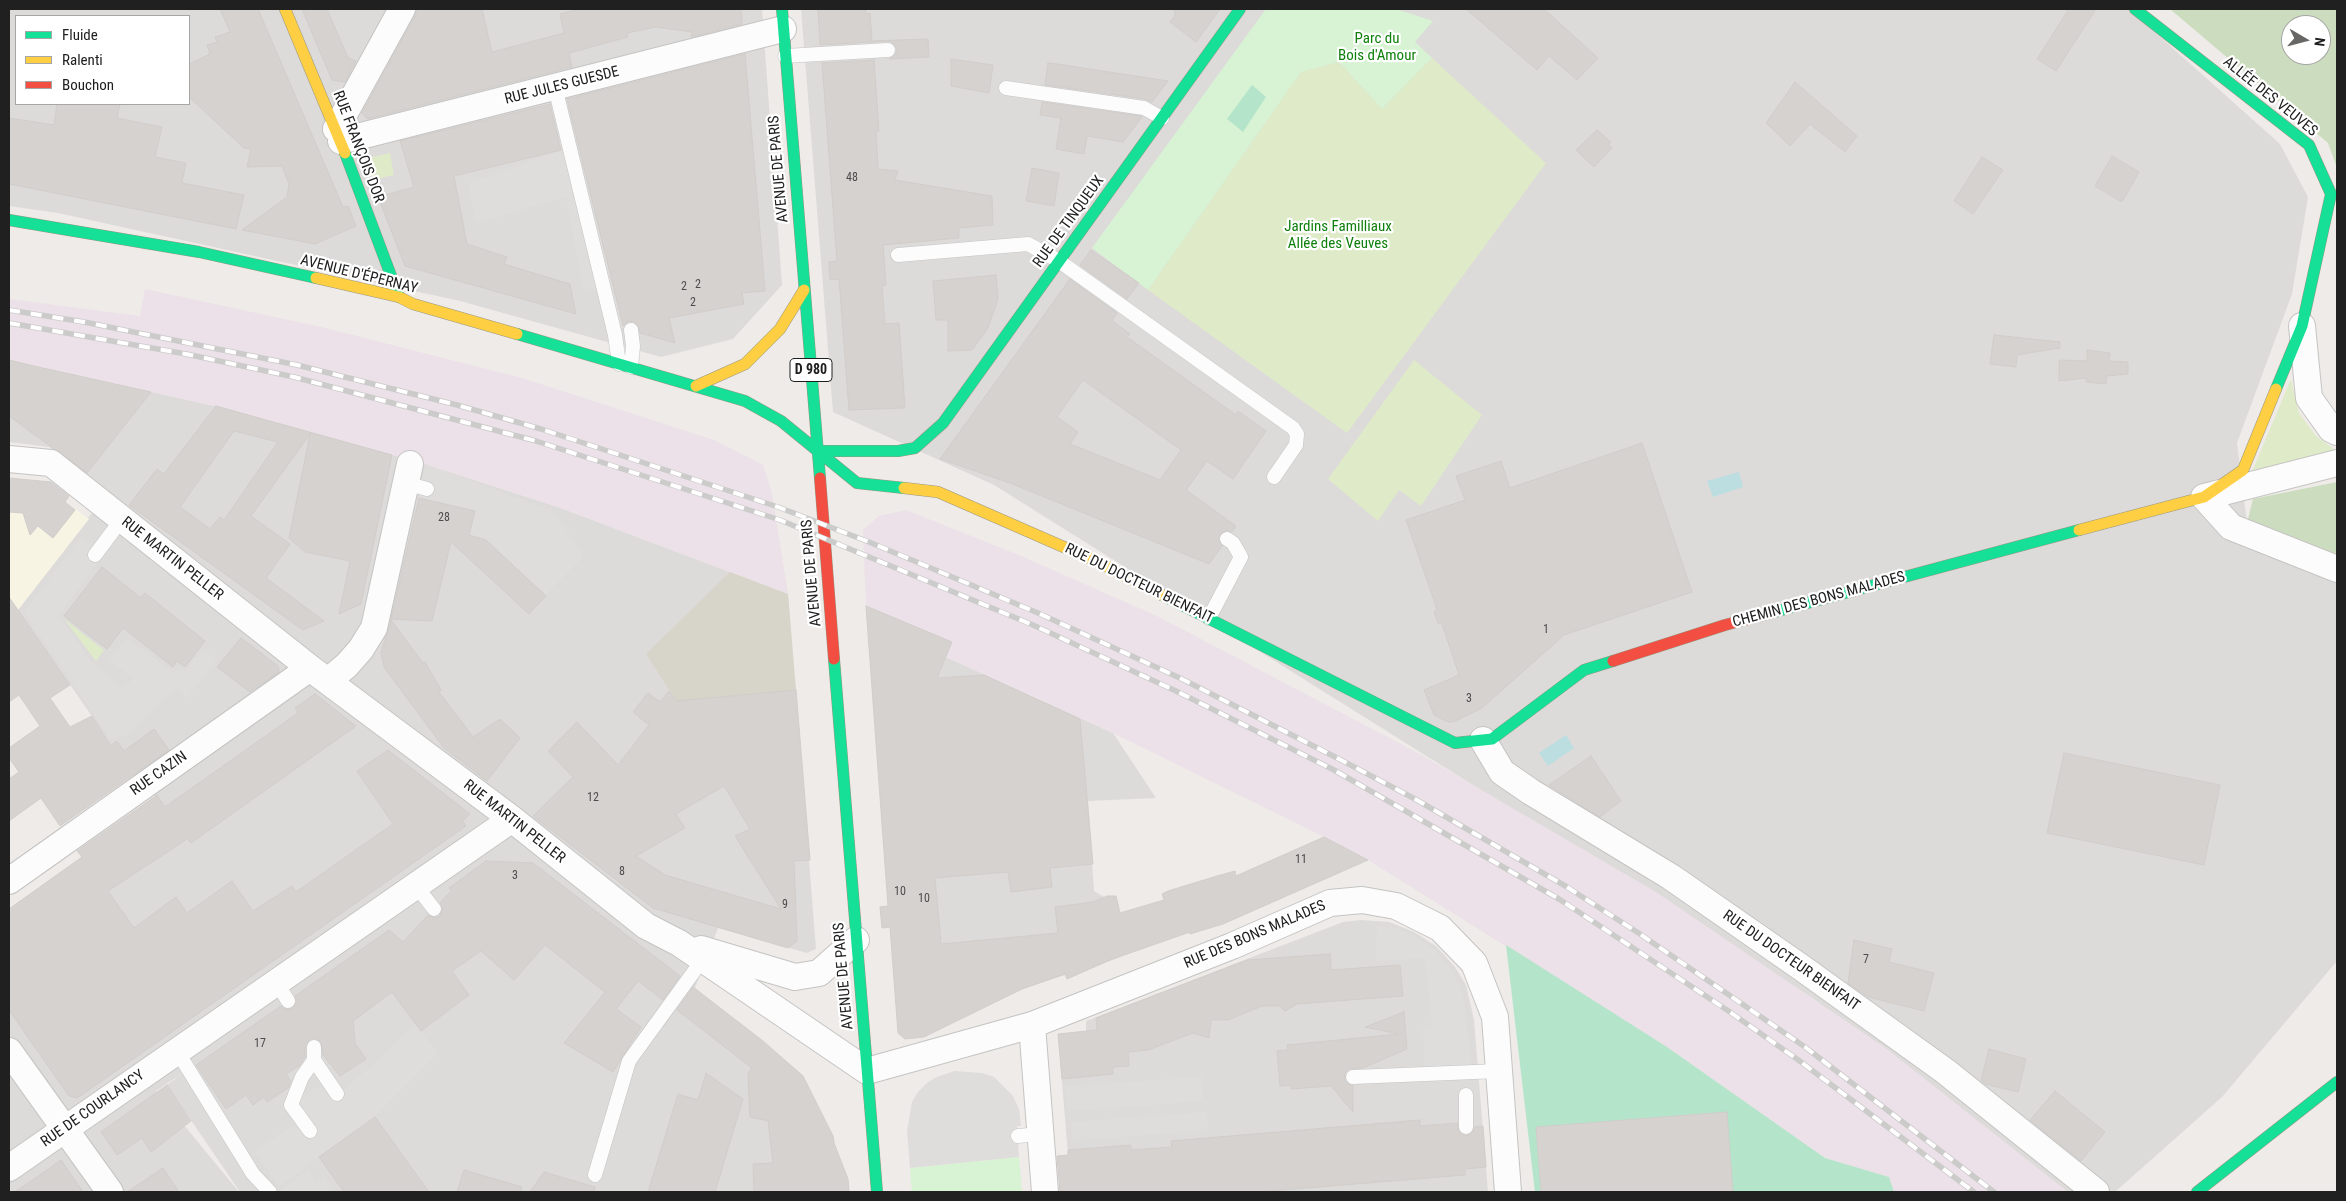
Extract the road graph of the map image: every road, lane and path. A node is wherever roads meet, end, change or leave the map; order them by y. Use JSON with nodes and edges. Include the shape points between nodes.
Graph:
{"nodes":[{"id":1,"x":285,"y":9,"type":"edge"},
{"id":2,"x":402,"y":9,"type":"edge"},
{"id":3,"x":1240,"y":9,"type":"edge"},
{"id":4,"x":2135,"y":9,"type":"edge"},
{"id":5,"x":782,"y":19,"type":"edge"},
{"id":6,"x":888,"y":50,"type":"dead end"},
{"id":7,"x":785,"y":56,"type":"junction"},
{"id":8,"x":555,"y":87,"type":"junction"},
{"id":9,"x":1006,"y":88,"type":"dead end"},
{"id":10,"x":1162,"y":118,"type":"junction"},
{"id":11,"x":339,"y":135,"type":"junction"},
{"id":12,"x":9,"y":220,"type":"edge"},
{"id":13,"x":898,"y":255,"type":"dead end"},
{"id":14,"x":1059,"y":261,"type":"junction"},
{"id":15,"x":804,"y":290,"type":"junction"},
{"id":16,"x":399,"y":297,"type":"junction"},
{"id":17,"x":2302,"y":326,"type":"junction"},
{"id":18,"x":631,"y":330,"type":"dead end"},
{"id":19,"x":625,"y":366,"type":"junction"},
{"id":20,"x":696,"y":386,"type":"junction"},
{"id":21,"x":2337,"y":432,"type":"edge"},
{"id":22,"x":817,"y":451,"type":"junction"},
{"id":23,"x":9,"y":459,"type":"edge"},
{"id":24,"x":2337,"y":463,"type":"edge"},
{"id":25,"x":1274,"y":477,"type":"dead end"},
{"id":26,"x":414,"y":479,"type":"dead end"},
{"id":27,"x":920,"y":479,"type":"dead end"},
{"id":28,"x":931,"y":491,"type":"junction"},
{"id":29,"x":2204,"y":497,"type":"junction"},
{"id":30,"x":122,"y":519,"type":"junction"},
{"id":31,"x":1227,"y":539,"type":"dead end"},
{"id":32,"x":95,"y":555,"type":"dead end"},
{"id":33,"x":2337,"y":569,"type":"edge"},
{"id":34,"x":1209,"y":618,"type":"junction"},
{"id":35,"x":319,"y":674,"type":"junction"},
{"id":36,"x":1483,"y":740,"type":"junction"},
{"id":37,"x":1455,"y":743,"type":"joint"},
{"id":38,"x":512,"y":819,"type":"junction"},
{"id":39,"x":9,"y":881,"type":"edge"},
{"id":40,"x":416,"y":886,"type":"junction"},
{"id":41,"x":434,"y":909,"type":"dead end"},
{"id":42,"x":856,"y":940,"type":"junction"},
{"id":43,"x":679,"y":943,"type":"junction"},
{"id":44,"x":703,"y":959,"type":"junction"},
{"id":45,"x":1032,"y":1025,"type":"junction"},
{"id":46,"x":9,"y":1051,"type":"edge"},
{"id":47,"x":177,"y":1051,"type":"junction"},
{"id":48,"x":867,"y":1071,"type":"junction"},
{"id":49,"x":1499,"y":1071,"type":"junction"},
{"id":50,"x":1353,"y":1076,"type":"dead end"},
{"id":51,"x":2337,"y":1082,"type":"edge"},
{"id":52,"x":337,"y":1094,"type":"dead end"},
{"id":53,"x":1466,"y":1095,"type":"dead end"},
{"id":54,"x":1466,"y":1127,"type":"dead end"},
{"id":55,"x":64,"y":1129,"type":"junction"},
{"id":56,"x":310,"y":1131,"type":"dead end"},
{"id":57,"x":9,"y":1168,"type":"edge"},
{"id":58,"x":595,"y":1175,"type":"dead end"},
{"id":59,"x":110,"y":1192,"type":"edge"},
{"id":60,"x":270,"y":1192,"type":"edge"},
{"id":61,"x":877,"y":1192,"type":"edge"},
{"id":62,"x":1045,"y":1192,"type":"edge"},
{"id":63,"x":1508,"y":1192,"type":"edge"},
{"id":64,"x":2096,"y":1192,"type":"edge"},
{"id":65,"x":2197,"y":1192,"type":"edge"}],
"edges":[{"from":1,"to":11,"type":"main road","name":"RUE FRANÇOIS DOR"},
{"from":2,"to":11,"type":"street"},
{"from":3,"to":10,"type":"main road","name":"RUE DE TINQUEUX"},
{"from":4,"to":17,"type":"main road","name":"ALLÉE DES VEUVES","via":[[2309,145],[2331,194]]},
{"from":5,"to":7,"type":"main road","name":"AVENUE DE PARIS","number":"D 980"},
{"from":5,"to":8,"type":"street","name":"RUE JULES GUESDE"},
{"from":6,"to":7,"type":"lane"},
{"from":7,"to":15,"type":"main road","name":"AVENUE DE PARIS","number":"D 980"},
{"from":8,"to":11,"type":"street","name":"RUE JULES GUESDE"},
{"from":8,"to":19,"type":"lane"},
{"from":9,"to":10,"type":"lane","via":[[1144,108]]},
{"from":10,"to":14,"type":"main road","name":"RUE DE TINQUEUX"},
{"from":11,"to":16,"type":"main road","name":"RUE FRANÇOIS DOR"},
{"from":12,"to":16,"type":"main road","name":"AVENUE D'ÉPERNAY","via":[[198,252]]},
{"from":13,"to":14,"type":"lane","via":[[1028,244]]},
{"from":14,"to":22,"type":"main road","name":"RUE DE TINQUEUX","via":[[943,422],[916,452]]},
{"from":14,"to":25,"type":"lane","via":[[1293,428],[1297,434],[1296,445]]},
{"from":15,"to":20,"type":"main road","via":[[780,329],[745,364]]},
{"from":15,"to":22,"type":"main road","name":"AVENUE DE PARIS","number":"D 980"},
{"from":16,"to":19,"type":"main road","name":"AVENUE D'ÉPERNAY","via":[[413,304]]},
{"from":17,"to":21,"type":"street","via":[[2309,398],[2331,429]]},
{"from":17,"to":29,"type":"main road","name":"CHEMIN DES BONS MALADES","via":[[2243,470]]},
{"from":18,"to":19,"type":"lane","via":[[633,346]]},
{"from":19,"to":20,"type":"main road","name":"AVENUE D'ÉPERNAY"},
{"from":20,"to":22,"type":"main road","name":"AVENUE D'ÉPERNAY","via":[[745,401],[781,420]]},
{"from":22,"to":28,"type":"main road","name":"RUE DU DOCTEUR BIENFAIT","via":[[857,483]]},
{"from":22,"to":42,"type":"main road","name":"AVENUE DE PARIS"},
{"from":23,"to":30,"type":"street","name":"RUE MARTIN PELLER","via":[[51,463]]},
{"from":24,"to":29,"type":"street","name":"CHEMIN DES BONS MALADES"},
{"from":26,"to":35,"type":"street","via":[[374,628],[362,649],[347,665]]},
{"from":27,"to":28,"type":"main road"},
{"from":28,"to":34,"type":"main road","name":"RUE DU DOCTEUR BIENFAIT","via":[[1098,562]]},
{"from":29,"to":33,"type":"street","via":[[2231,527]]},
{"from":29,"to":36,"type":"main road","name":"CHEMIN DES BONS MALADES","via":[[1725,625],[1584,670],[1492,739]]},
{"from":30,"to":32,"type":"lane"},
{"from":30,"to":35,"type":"street","name":"RUE MARTIN PELLER"},
{"from":31,"to":34,"type":"lane","via":[[1241,557]]},
{"from":34,"to":37,"type":"main road","name":"RUE DU DOCTEUR BIENFAIT"},
{"from":35,"to":38,"type":"street","name":"RUE MARTIN PELLER"},
{"from":35,"to":39,"type":"street","name":"RUE CAZIN"},
{"from":36,"to":37,"type":"main road","name":"CHEMIN DES BONS MALADES"},
{"from":36,"to":64,"type":"street","name":"RUE DU DOCTEUR BIENFAIT","via":[[1502,772],[1671,877],[1802,968],[1945,1071]]},
{"from":38,"to":40,"type":"street","name":"RUE DE COURLANCY"},
{"from":38,"to":43,"type":"street","name":"RUE MARTIN PELLER","via":[[646,926]]},
{"from":40,"to":41,"type":"lane"},
{"from":40,"to":47,"type":"street","name":"RUE DE COURLANCY","via":[[282,992]]},
{"from":42,"to":43,"type":"street","via":[[819,972],[795,977]]},
{"from":42,"to":48,"type":"main road","name":"AVENUE DE PARIS"},
{"from":43,"to":44,"type":"street","name":"RUE MARTIN PELLER"},
{"from":44,"to":48,"type":"street","name":"RUE MARTIN PELLER"},
{"from":44,"to":58,"type":"lane","via":[[629,1061]]},
{"from":45,"to":48,"type":"street","name":"RUE DES BONS MALADES"},
{"from":45,"to":49,"type":"street","name":"RUE DES BONS MALADES","via":[[1330,904],[1362,900],[1396,906],[1440,928],[1474,963],[1495,1018]]},
{"from":45,"to":62,"type":"street","via":[[1029,1135]]},
{"from":46,"to":55,"type":"street"},
{"from":47,"to":55,"type":"street","name":"RUE DE COURLANCY"},
{"from":47,"to":60,"type":"lane","via":[[253,1174]]},
{"from":48,"to":61,"type":"main road","name":"AVENUE DE PARIS"},
{"from":49,"to":50,"type":"lane"},
{"from":49,"to":63,"type":"street","name":"RUE DES BONS MALADES"},
{"from":51,"to":65,"type":"main road"},
{"from":52,"to":56,"type":"lane","via":[[314,1054],[291,1106]]},
{"from":53,"to":54,"type":"lane"},
{"from":55,"to":57,"type":"street","name":"RUE DE COURLANCY"},
{"from":55,"to":59,"type":"street"}]}
